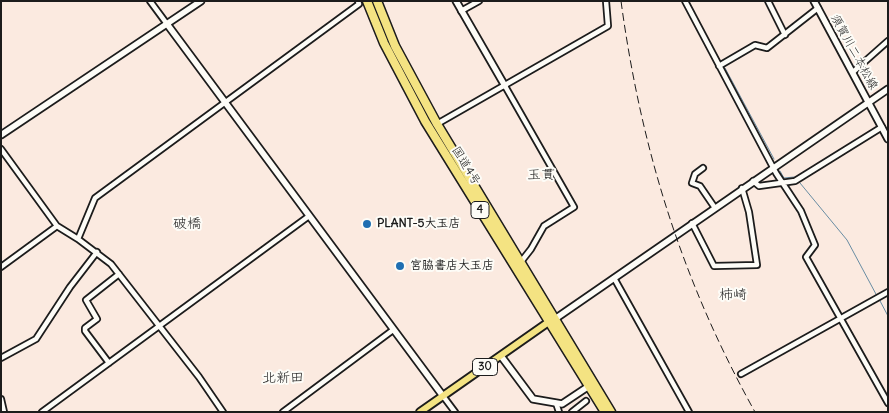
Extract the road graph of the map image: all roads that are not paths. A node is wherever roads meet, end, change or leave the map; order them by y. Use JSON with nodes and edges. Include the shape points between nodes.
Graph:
{"nodes":[{"id":1,"x":150,"y":1,"type":"edge"},
{"id":2,"x":202,"y":1,"type":"edge"},
{"id":3,"x":358,"y":1,"type":"edge"},
{"id":4,"x":368,"y":1,"type":"edge"},
{"id":5,"x":377,"y":1,"type":"edge"},
{"id":6,"x":456,"y":1,"type":"edge"},
{"id":7,"x":479,"y":1,"type":"edge"},
{"id":8,"x":606,"y":1,"type":"edge"},
{"id":9,"x":685,"y":1,"type":"edge"},
{"id":10,"x":768,"y":1,"type":"edge"},
{"id":11,"x":814,"y":1,"type":"edge"},
{"id":12,"x":818,"y":8,"type":"junction"},
{"id":13,"x":462,"y":11,"type":"junction"},
{"id":14,"x":167,"y":24,"type":"junction"},
{"id":15,"x":785,"y":35,"type":"junction"},
{"id":16,"x":888,"y":41,"type":"edge"},
{"id":17,"x":719,"y":66,"type":"junction"},
{"id":18,"x":853,"y":72,"type":"junction"},
{"id":19,"x":505,"y":86,"type":"junction"},
{"id":20,"x":888,"y":90,"type":"edge"},
{"id":21,"x":226,"y":102,"type":"junction"},
{"id":22,"x":870,"y":102,"type":"junction"},
{"id":23,"x":436,"y":124,"type":"junction"},
{"id":24,"x":882,"y":127,"type":"junction"},
{"id":25,"x":1,"y":136,"type":"edge"},
{"id":26,"x":888,"y":139,"type":"edge"},
{"id":27,"x":1,"y":149,"type":"edge"},
{"id":28,"x":773,"y":167,"type":"junction"},
{"id":29,"x":703,"y":168,"type":"dead end"},
{"id":30,"x":753,"y":181,"type":"junction"},
{"id":31,"x":782,"y":183,"type":"junction"},
{"id":32,"x":742,"y":188,"type":"junction"},
{"id":33,"x":715,"y":208,"type":"junction"},
{"id":34,"x":309,"y":216,"type":"junction"},
{"id":35,"x":692,"y":223,"type":"junction"},
{"id":36,"x":57,"y":226,"type":"junction"},
{"id":37,"x":78,"y":239,"type":"junction"},
{"id":38,"x":97,"y":252,"type":"junction"},
{"id":39,"x":520,"y":263,"type":"junction"},
{"id":40,"x":1,"y":267,"type":"edge"},
{"id":41,"x":119,"y":274,"type":"junction"},
{"id":42,"x":614,"y":278,"type":"junction"},
{"id":43,"x":888,"y":292,"type":"edge"},
{"id":44,"x":840,"y":319,"type":"junction"},
{"id":45,"x":553,"y":320,"type":"junction"},
{"id":46,"x":159,"y":325,"type":"junction"},
{"id":47,"x":393,"y":330,"type":"junction"},
{"id":48,"x":501,"y":356,"type":"junction"},
{"id":49,"x":1,"y":358,"type":"edge"},
{"id":50,"x":109,"y":363,"type":"junction"},
{"id":51,"x":741,"y":374,"type":"dead end"},
{"id":52,"x":589,"y":386,"type":"junction"},
{"id":53,"x":443,"y":396,"type":"junction"},
{"id":54,"x":1,"y":399,"type":"edge"},
{"id":55,"x":586,"y":401,"type":"dead end"},
{"id":56,"x":556,"y":403,"type":"junction"},
{"id":57,"x":888,"y":403,"type":"edge"},
{"id":58,"x":4,"y":412,"type":"edge"},
{"id":59,"x":42,"y":412,"type":"edge"},
{"id":60,"x":223,"y":412,"type":"edge"},
{"id":61,"x":283,"y":412,"type":"edge"},
{"id":62,"x":420,"y":412,"type":"edge"},
{"id":63,"x":455,"y":412,"type":"edge"},
{"id":64,"x":559,"y":412,"type":"edge"},
{"id":65,"x":572,"y":412,"type":"edge"},
{"id":66,"x":605,"y":412,"type":"edge"},
{"id":67,"x":611,"y":412,"type":"edge"},
{"id":68,"x":689,"y":412,"type":"edge"}],
"edges":[{"from":1,"to":14,"type":"street"},
{"from":2,"to":14,"type":"street"},
{"from":3,"to":21,"type":"street","via":[[359,4]]},
{"from":4,"to":45,"type":"highway","name":"国道4号","number":"4","via":[[384,43],[425,121]]},
{"from":5,"to":23,"type":"highway","name":"国道4号","number":"4","via":[[395,46]]},
{"from":6,"to":13,"type":"street"},
{"from":7,"to":13,"type":"street"},
{"from":8,"to":19,"type":"street","via":[[608,26]]},
{"from":9,"to":17,"type":"street"},
{"from":10,"to":15,"type":"street"},
{"from":11,"to":12,"type":"street","name":"須賀川二本松線"},
{"from":12,"to":15,"type":"street"},
{"from":12,"to":18,"type":"street","name":"須賀川二本松線"},
{"from":13,"to":19,"type":"street"},
{"from":14,"to":21,"type":"street"},
{"from":14,"to":25,"type":"street"},
{"from":15,"to":17,"type":"street","via":[[767,48],[755,45]]},
{"from":16,"to":18,"type":"street"},
{"from":17,"to":28,"type":"street"},
{"from":18,"to":22,"type":"street","name":"須賀川二本松線"},
{"from":19,"to":23,"type":"street"},
{"from":19,"to":39,"type":"street","via":[[574,207],[544,226]]},
{"from":20,"to":22,"type":"street"},
{"from":21,"to":34,"type":"street"},
{"from":21,"to":37,"type":"street","via":[[95,198]]},
{"from":22,"to":24,"type":"street","name":"須賀川二本松線"},
{"from":22,"to":28,"type":"street"},
{"from":23,"to":39,"type":"highway","name":"国道4号","number":"4"},
{"from":24,"to":26,"type":"street","name":"須賀川二本松線"},
{"from":24,"to":31,"type":"street","via":[[796,180]]},
{"from":27,"to":36,"type":"street"},
{"from":28,"to":30,"type":"street"},
{"from":28,"to":31,"type":"street"},
{"from":29,"to":33,"type":"street","via":[[695,174],[692,183],[700,186]]},
{"from":30,"to":31,"type":"street","via":[[759,186]]},
{"from":30,"to":32,"type":"street"},
{"from":31,"to":44,"type":"street","via":[[813,238],[815,245],[806,257]]},
{"from":32,"to":33,"type":"street"},
{"from":32,"to":35,"type":"street","via":[[750,212],[757,266],[714,266]]},
{"from":33,"to":35,"type":"street"},
{"from":34,"to":46,"type":"street"},
{"from":34,"to":47,"type":"street"},
{"from":35,"to":42,"type":"street"},
{"from":36,"to":37,"type":"street"},
{"from":36,"to":40,"type":"street"},
{"from":37,"to":38,"type":"street"},
{"from":38,"to":41,"type":"street"},
{"from":38,"to":49,"type":"street","via":[[36,339]]},
{"from":39,"to":45,"type":"highway","name":"国道4号","number":"4"},
{"from":41,"to":46,"type":"street"},
{"from":41,"to":50,"type":"street","via":[[86,300],[97,319],[85,331]]},
{"from":42,"to":45,"type":"street"},
{"from":42,"to":68,"type":"street"},
{"from":43,"to":44,"type":"street"},
{"from":44,"to":51,"type":"street"},
{"from":44,"to":57,"type":"street"},
{"from":45,"to":48,"type":"main road","number":"30"},
{"from":45,"to":52,"type":"highway","name":"国道4号","number":"4"},
{"from":45,"to":67,"type":"highway","name":"国道4号","number":"4"},
{"from":46,"to":50,"type":"street"},
{"from":46,"to":60,"type":"street"},
{"from":47,"to":53,"type":"street"},
{"from":47,"to":61,"type":"street"},
{"from":48,"to":53,"type":"main road","number":"30"},
{"from":48,"to":56,"type":"street","via":[[530,396]]},
{"from":50,"to":59,"type":"street"},
{"from":52,"to":56,"type":"street","via":[[567,403]]},
{"from":52,"to":66,"type":"highway","name":"国道4号","number":"4"},
{"from":53,"to":62,"type":"main road","number":"30"},
{"from":53,"to":63,"type":"street"},
{"from":54,"to":58,"type":"street"},
{"from":55,"to":65,"type":"street"},
{"from":56,"to":64,"type":"street"}]}
